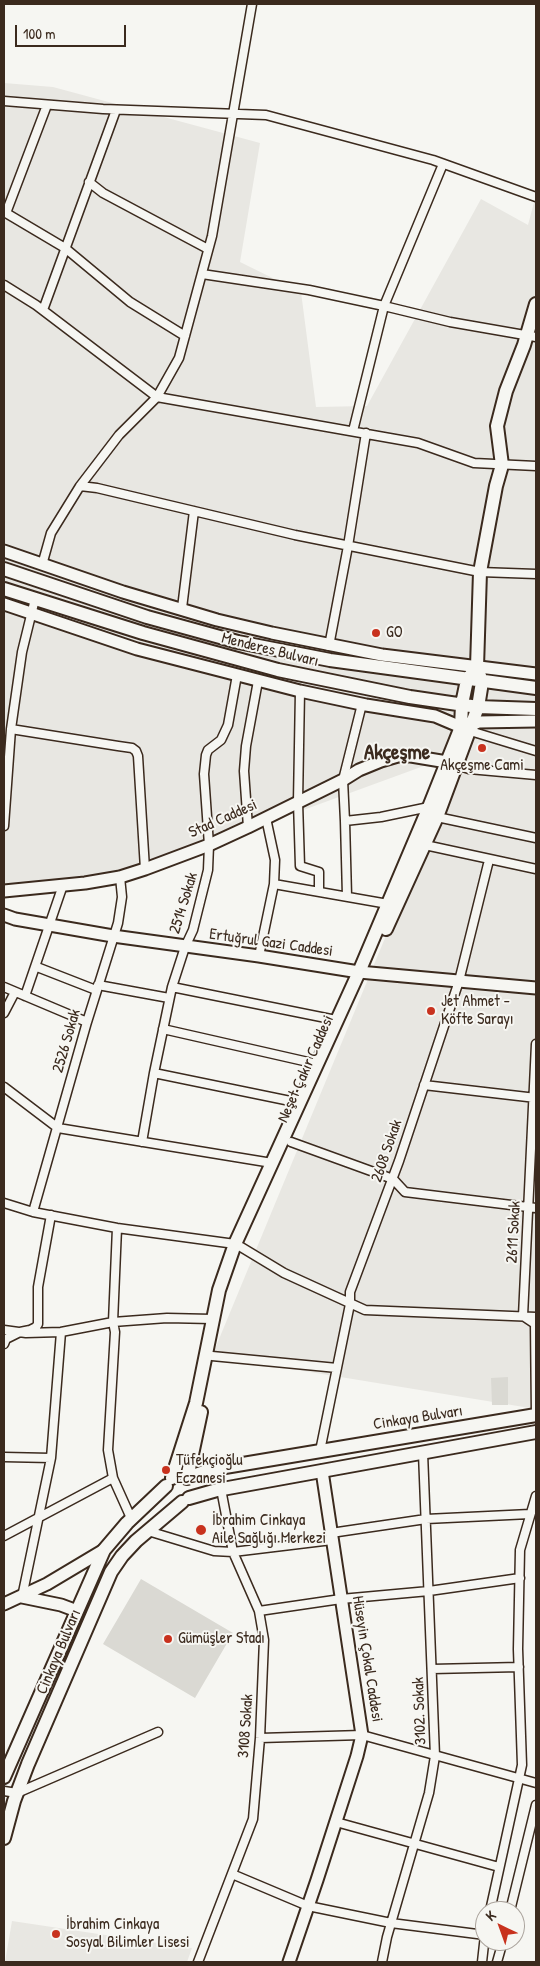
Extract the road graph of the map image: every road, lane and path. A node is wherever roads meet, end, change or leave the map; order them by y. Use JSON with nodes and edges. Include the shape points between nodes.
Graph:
{"nodes":[{"id":1,"x":252,"y":4,"type":"edge"},
{"id":2,"x":4,"y":101,"type":"edge"},
{"id":3,"x":47,"y":105,"type":"junction"},
{"id":4,"x":116,"y":110,"type":"junction"},
{"id":5,"x":232,"y":113,"type":"junction"},
{"id":6,"x":443,"y":164,"type":"junction"},
{"id":7,"x":89,"y":182,"type":"junction"},
{"id":8,"x":536,"y":197,"type":"edge"},
{"id":9,"x":65,"y":248,"type":"junction"},
{"id":10,"x":208,"y":249,"type":"junction"},
{"id":11,"x":202,"y":274,"type":"junction"},
{"id":12,"x":4,"y":285,"type":"edge"},
{"id":13,"x":536,"y":304,"type":"edge"},
{"id":14,"x":384,"y":306,"type":"junction"},
{"id":15,"x":43,"y":310,"type":"junction"},
{"id":16,"x":185,"y":336,"type":"junction"},
{"id":17,"x":531,"y":337,"type":"edge"},
{"id":18,"x":157,"y":397,"type":"junction"},
{"id":19,"x":353,"y":431,"type":"junction"},
{"id":20,"x":366,"y":433,"type":"junction"},
{"id":21,"x":502,"y":465,"type":"junction"},
{"id":22,"x":536,"y":466,"type":"edge"},
{"id":23,"x":80,"y":486,"type":"junction"},
{"id":24,"x":194,"y":511,"type":"junction"},
{"id":25,"x":348,"y":546,"type":"junction"},
{"id":26,"x":4,"y":552,"type":"edge"},
{"id":27,"x":42,"y":565,"type":"junction"},
{"id":28,"x":4,"y":569,"type":"edge"},
{"id":29,"x":480,"y":572,"type":"junction"},
{"id":30,"x":536,"y":574,"type":"edge"},
{"id":31,"x":4,"y":589,"type":"edge"},
{"id":32,"x":34,"y":599,"type":"junction"},
{"id":33,"x":4,"y":604,"type":"edge"},
{"id":34,"x":182,"y":608,"type":"junction"},
{"id":35,"x":31,"y":614,"type":"junction"},
{"id":36,"x":329,"y":646,"type":"junction"},
{"id":37,"x":477,"y":667,"type":"junction"},
{"id":38,"x":536,"y":674,"type":"edge"},
{"id":39,"x":237,"y":675,"type":"junction"},
{"id":40,"x":467,"y":680,"type":"junction"},
{"id":41,"x":258,"y":681,"type":"junction"},
{"id":42,"x":482,"y":682,"type":"junction"},
{"id":43,"x":536,"y":688,"type":"edge"},
{"id":44,"x":300,"y":690,"type":"junction"},
{"id":45,"x":362,"y":704,"type":"junction"},
{"id":46,"x":462,"y":704,"type":"junction"},
{"id":47,"x":478,"y":707,"type":"junction"},
{"id":48,"x":536,"y":709,"type":"edge"},
{"id":49,"x":536,"y":721,"type":"edge"},
{"id":50,"x":11,"y":729,"type":"junction"},
{"id":51,"x":465,"y":729,"type":"junction"},
{"id":52,"x":536,"y":751,"type":"edge"},
{"id":53,"x":452,"y":764,"type":"junction"},
{"id":54,"x":536,"y":775,"type":"edge"},
{"id":55,"x":342,"y":780,"type":"junction"},
{"id":56,"x":298,"y":802,"type":"junction"},
{"id":57,"x":433,"y":812,"type":"junction"},
{"id":58,"x":266,"y":818,"type":"junction"},
{"id":59,"x":346,"y":821,"type":"junction"},
{"id":60,"x":4,"y":826,"type":"edge"},
{"id":61,"x":248,"y":827,"type":"junction"},
{"id":62,"x":536,"y":838,"type":"edge"},
{"id":63,"x":208,"y":845,"type":"junction"},
{"id":64,"x":425,"y":845,"type":"junction"},
{"id":65,"x":489,"y":860,"type":"junction"},
{"id":66,"x":145,"y":869,"type":"junction"},
{"id":67,"x":536,"y":869,"type":"edge"},
{"id":68,"x":120,"y":877,"type":"junction"},
{"id":69,"x":274,"y":884,"type":"junction"},
{"id":70,"x":64,"y":885,"type":"junction"},
{"id":71,"x":4,"y":891,"type":"edge"},
{"id":72,"x":319,"y":891,"type":"junction"},
{"id":73,"x":347,"y":896,"type":"junction"},
{"id":74,"x":388,"y":904,"type":"junction"},
{"id":75,"x":4,"y":915,"type":"edge"},
{"id":76,"x":51,"y":925,"type":"junction"},
{"id":77,"x":113,"y":936,"type":"junction"},
{"id":78,"x":185,"y":947,"type":"junction"},
{"id":79,"x":259,"y":956,"type":"junction"},
{"id":80,"x":37,"y":968,"type":"junction"},
{"id":81,"x":362,"y":973,"type":"junction"},
{"id":82,"x":459,"y":981,"type":"junction"},
{"id":83,"x":4,"y":987,"type":"edge"},
{"id":84,"x":97,"y":987,"type":"junction"},
{"id":85,"x":172,"y":987,"type":"junction"},
{"id":86,"x":536,"y":988,"type":"edge"},
{"id":87,"x":15,"y":992,"type":"junction"},
{"id":88,"x":26,"y":996,"type":"junction"},
{"id":89,"x":170,"y":998,"type":"junction"},
{"id":90,"x":4,"y":1013,"type":"edge"},
{"id":91,"x":336,"y":1020,"type":"junction"},
{"id":92,"x":86,"y":1022,"type":"junction"},
{"id":93,"x":163,"y":1029,"type":"junction"},
{"id":94,"x":536,"y":1044,"type":"edge"},
{"id":95,"x":317,"y":1064,"type":"junction"},
{"id":96,"x":154,"y":1073,"type":"junction"},
{"id":97,"x":424,"y":1085,"type":"junction"},
{"id":98,"x":4,"y":1088,"type":"edge"},
{"id":99,"x":535,"y":1098,"type":"edge"},
{"id":100,"x":300,"y":1103,"type":"junction"},
{"id":101,"x":58,"y":1128,"type":"junction"},
{"id":102,"x":142,"y":1142,"type":"junction"},
{"id":103,"x":291,"y":1142,"type":"junction"},
{"id":104,"x":272,"y":1163,"type":"junction"},
{"id":105,"x":393,"y":1179,"type":"junction"},
{"id":106,"x":4,"y":1203,"type":"edge"},
{"id":107,"x":533,"y":1208,"type":"edge"},
{"id":108,"x":34,"y":1212,"type":"junction"},
{"id":109,"x":51,"y":1215,"type":"junction"},
{"id":110,"x":117,"y":1228,"type":"junction"},
{"id":111,"x":238,"y":1246,"type":"junction"},
{"id":112,"x":350,"y":1304,"type":"junction"},
{"id":113,"x":523,"y":1316,"type":"junction"},
{"id":114,"x":536,"y":1317,"type":"edge"},
{"id":115,"x":212,"y":1319,"type":"junction"},
{"id":116,"x":113,"y":1322,"type":"junction"},
{"id":117,"x":4,"y":1330,"type":"edge"},
{"id":118,"x":20,"y":1332,"type":"junction"},
{"id":119,"x":61,"y":1332,"type":"junction"},
{"id":120,"x":4,"y":1344,"type":"edge"},
{"id":121,"x":212,"y":1356,"type":"junction"},
{"id":122,"x":337,"y":1368,"type":"junction"},
{"id":123,"x":536,"y":1415,"type":"edge"},
{"id":124,"x":536,"y":1432,"type":"edge"},
{"id":125,"x":320,"y":1451,"type":"junction"},
{"id":126,"x":423,"y":1453,"type":"junction"},
{"id":127,"x":4,"y":1457,"type":"edge"},
{"id":128,"x":51,"y":1458,"type":"junction"},
{"id":129,"x":322,"y":1471,"type":"junction"},
{"id":130,"x":113,"y":1478,"type":"junction"},
{"id":131,"x":187,"y":1478,"type":"junction"},
{"id":132,"x":169,"y":1482,"type":"junction"},
{"id":133,"x":221,"y":1489,"type":"junction"},
{"id":134,"x":536,"y":1496,"type":"edge"},
{"id":135,"x":186,"y":1500,"type":"junction"},
{"id":136,"x":530,"y":1514,"type":"junction"},
{"id":137,"x":39,"y":1518,"type":"junction"},
{"id":138,"x":131,"y":1518,"type":"junction"},
{"id":139,"x":426,"y":1519,"type":"junction"},
{"id":140,"x":148,"y":1531,"type":"junction"},
{"id":141,"x":4,"y":1536,"type":"edge"},
{"id":142,"x":331,"y":1536,"type":"junction"},
{"id":143,"x":104,"y":1550,"type":"junction"},
{"id":144,"x":233,"y":1552,"type":"junction"},
{"id":145,"x":520,"y":1578,"type":"junction"},
{"id":146,"x":429,"y":1592,"type":"junction"},
{"id":147,"x":22,"y":1597,"type":"junction"},
{"id":148,"x":341,"y":1599,"type":"junction"},
{"id":149,"x":4,"y":1604,"type":"edge"},
{"id":150,"x":77,"y":1611,"type":"junction"},
{"id":151,"x":258,"y":1611,"type":"junction"},
{"id":152,"x":519,"y":1667,"type":"junction"},
{"id":153,"x":432,"y":1670,"type":"junction"},
{"id":154,"x":158,"y":1732,"type":"dead end"},
{"id":155,"x":362,"y":1735,"type":"junction"},
{"id":156,"x":260,"y":1738,"type":"junction"},
{"id":157,"x":435,"y":1756,"type":"junction"},
{"id":158,"x":4,"y":1776,"type":"edge"},
{"id":159,"x":519,"y":1778,"type":"junction"},
{"id":160,"x":536,"y":1783,"type":"edge"},
{"id":161,"x":4,"y":1791,"type":"edge"},
{"id":162,"x":17,"y":1793,"type":"junction"},
{"id":163,"x":536,"y":1805,"type":"edge"},
{"id":164,"x":336,"y":1822,"type":"junction"},
{"id":165,"x":4,"y":1838,"type":"edge"},
{"id":166,"x":414,"y":1844,"type":"junction"},
{"id":167,"x":499,"y":1867,"type":"junction"},
{"id":168,"x":232,"y":1874,"type":"junction"},
{"id":169,"x":492,"y":1901,"type":"edge"},
{"id":170,"x":512,"y":1901,"type":"edge"},
{"id":171,"x":308,"y":1906,"type":"junction"},
{"id":172,"x":391,"y":1923,"type":"junction"},
{"id":173,"x":475,"y":1934,"type":"edge"},
{"id":174,"x":198,"y":1962,"type":"edge"},
{"id":175,"x":289,"y":1962,"type":"edge"},
{"id":176,"x":382,"y":1962,"type":"edge"}],
"edges":[{"from":1,"to":5,"type":"street"},
{"from":2,"to":3,"type":"street"},
{"from":3,"to":4,"type":"street"},
{"from":3,"to":9,"type":"street","via":[[6,214]]},
{"from":4,"to":5,"type":"street"},
{"from":4,"to":7,"type":"street"},
{"from":5,"to":6,"type":"street","via":[[266,115]]},
{"from":5,"to":10,"type":"street"},
{"from":6,"to":8,"type":"street"},
{"from":6,"to":14,"type":"street"},
{"from":7,"to":9,"type":"street"},
{"from":7,"to":10,"type":"street","via":[[103,193]]},
{"from":9,"to":15,"type":"street"},
{"from":9,"to":16,"type":"street","via":[[130,302]]},
{"from":10,"to":11,"type":"street"},
{"from":11,"to":14,"type":"street","via":[[309,290]]},
{"from":11,"to":16,"type":"street"},
{"from":12,"to":15,"type":"street"},
{"from":13,"to":17,"type":"main road"},
{"from":14,"to":17,"type":"street"},
{"from":14,"to":19,"type":"street"},
{"from":15,"to":18,"type":"street"},
{"from":16,"to":18,"type":"street","via":[[179,358]]},
{"from":17,"to":21,"type":"main road","via":[[506,391],[497,426]]},
{"from":18,"to":19,"type":"street"},
{"from":18,"to":23,"type":"street","via":[[119,435]]},
{"from":19,"to":20,"type":"street"},
{"from":20,"to":21,"type":"street","via":[[418,443],[474,463]]},
{"from":20,"to":25,"type":"street"},
{"from":21,"to":22,"type":"street"},
{"from":21,"to":29,"type":"main road"},
{"from":23,"to":24,"type":"street"},
{"from":23,"to":27,"type":"street","via":[[51,533]]},
{"from":24,"to":25,"type":"street"},
{"from":24,"to":34,"type":"street"},
{"from":25,"to":29,"type":"street"},
{"from":25,"to":36,"type":"street"},
{"from":26,"to":27,"type":"street"},
{"from":27,"to":34,"type":"street"},
{"from":28,"to":40,"type":"main road","name":"Menderes Bulvarı","via":[[147,617],[238,642],[330,660]]},
{"from":29,"to":30,"type":"street"},
{"from":29,"to":37,"type":"main road"},
{"from":31,"to":32,"type":"main road","name":"Menderes Bulvarı"},
{"from":32,"to":35,"type":"street"},
{"from":32,"to":46,"type":"main road","name":"Menderes Bulvarı","via":[[143,634],[278,670],[410,697]]},
{"from":33,"to":35,"type":"street"},
{"from":34,"to":36,"type":"street","via":[[217,620]]},
{"from":35,"to":39,"type":"street","via":[[137,649]]},
{"from":35,"to":50,"type":"street"},
{"from":36,"to":37,"type":"street"},
{"from":37,"to":38,"type":"street"},
{"from":37,"to":40,"type":"main road"},
{"from":37,"to":42,"type":"main road"},
{"from":39,"to":41,"type":"street"},
{"from":39,"to":63,"type":"street","name":"2514 Sokak","via":[[228,725],[221,740],[206,755]]},
{"from":40,"to":42,"type":"main road","name":"Menderes Bulvarı"},
{"from":40,"to":46,"type":"main road","name":"Neşet Çakır Caddesi"},
{"from":41,"to":44,"type":"street"},
{"from":41,"to":61,"type":"street","via":[[244,771]]},
{"from":42,"to":43,"type":"main road","name":"Menderes Bulvarı"},
{"from":42,"to":47,"type":"main road","name":"Neşet Çakır Caddesi"},
{"from":44,"to":45,"type":"street"},
{"from":44,"to":56,"type":"street"},
{"from":45,"to":51,"type":"street","via":[[434,716]]},
{"from":45,"to":55,"type":"street"},
{"from":46,"to":47,"type":"main road","name":"Menderes Bulvarı"},
{"from":46,"to":51,"type":"main road","name":"Neşet Çakır Caddesi"},
{"from":47,"to":48,"type":"main road","name":"Menderes Bulvarı"},
{"from":47,"to":51,"type":"main road","name":"Neşet Çakır Caddesi"},
{"from":49,"to":51,"type":"street","via":[[479,722]]},
{"from":50,"to":60,"type":"street"},
{"from":50,"to":66,"type":"street","via":[[132,748],[138,756]]},
{"from":51,"to":52,"type":"street"},
{"from":51,"to":53,"type":"main road","name":"Neşet Çakır Caddesi"},
{"from":53,"to":54,"type":"street","via":[[469,769]]},
{"from":53,"to":55,"type":"street","name":"Stad Caddesi","via":[[423,757],[398,756]]},
{"from":53,"to":57,"type":"main road","name":"Neşet Çakır Caddesi"},
{"from":55,"to":56,"type":"street","name":"Stad Caddesi"},
{"from":55,"to":59,"type":"street"},
{"from":56,"to":58,"type":"street","name":"Stad Caddesi"},
{"from":56,"to":72,"type":"street","via":[[300,866],[319,872]]},
{"from":57,"to":59,"type":"street"},
{"from":57,"to":62,"type":"street"},
{"from":57,"to":64,"type":"main road","name":"Neşet Çakır Caddesi"},
{"from":57,"to":74,"type":"main road","name":"Neşet Çakır Caddesi"},
{"from":58,"to":61,"type":"street","name":"Stad Caddesi"},
{"from":58,"to":69,"type":"street","via":[[275,860]]},
{"from":59,"to":73,"type":"street"},
{"from":61,"to":63,"type":"street","name":"Stad Caddesi"},
{"from":63,"to":66,"type":"street","name":"Stad Caddesi"},
{"from":63,"to":78,"type":"street","name":"2514 Sokak","via":[[208,870],[193,930]]},
{"from":64,"to":65,"type":"street"},
{"from":64,"to":81,"type":"main road","name":"Neşet Çakır Caddesi"},
{"from":65,"to":67,"type":"street"},
{"from":65,"to":82,"type":"street","name":"2608 Sokak"},
{"from":66,"to":68,"type":"street","name":"Stad Caddesi"},
{"from":68,"to":70,"type":"street","name":"Stad Caddesi"},
{"from":68,"to":77,"type":"street","name":"2526 Sokak","via":[[122,897]]},
{"from":69,"to":72,"type":"street"},
{"from":69,"to":79,"type":"street"},
{"from":70,"to":71,"type":"street","name":"Stad Caddesi"},
{"from":70,"to":76,"type":"street"},
{"from":72,"to":73,"type":"street"},
{"from":73,"to":74,"type":"street"},
{"from":74,"to":81,"type":"main road","name":"Neşet Çakır Caddesi"},
{"from":75,"to":76,"type":"street","name":"Ertuğrul Gazi Caddesi"},
{"from":76,"to":77,"type":"street","name":"Ertuğrul Gazi Caddesi"},
{"from":76,"to":80,"type":"street"},
{"from":77,"to":78,"type":"street","name":"Ertuğrul Gazi Caddesi"},
{"from":77,"to":84,"type":"street","name":"2526 Sokak"},
{"from":78,"to":79,"type":"street","name":"Ertuğrul Gazi Caddesi"},
{"from":78,"to":85,"type":"street","name":"2514 Sokak"},
{"from":79,"to":81,"type":"street","name":"Ertuğrul Gazi Caddesi"},
{"from":80,"to":84,"type":"street"},
{"from":80,"to":88,"type":"street"},
{"from":81,"to":82,"type":"street","name":"Ertuğrul Gazi Caddesi"},
{"from":81,"to":91,"type":"main road","name":"Neşet Çakır Caddesi"},
{"from":81,"to":103,"type":"main road","name":"Neşet Çakır Caddesi"},
{"from":82,"to":86,"type":"street","name":"Ertuğrul Gazi Caddesi"},
{"from":82,"to":97,"type":"street","name":"2608 Sokak"},
{"from":83,"to":87,"type":"street"},
{"from":84,"to":89,"type":"street"},
{"from":84,"to":92,"type":"street","name":"2526 Sokak"},
{"from":85,"to":89,"type":"street","name":"2514 Sokak"},
{"from":85,"to":91,"type":"street"},
{"from":87,"to":88,"type":"street"},
{"from":87,"to":90,"type":"street"},
{"from":88,"to":92,"type":"street"},
{"from":89,"to":93,"type":"street","name":"2514 Sokak"},
{"from":91,"to":95,"type":"main road","name":"Neşet Çakır Caddesi"},
{"from":92,"to":101,"type":"street","name":"2526 Sokak"},
{"from":93,"to":95,"type":"street"},
{"from":93,"to":96,"type":"street","name":"2514 Sokak"},
{"from":94,"to":99,"type":"street","name":"2611 Sokak"},
{"from":95,"to":100,"type":"main road","name":"Neşet Çakır Caddesi"},
{"from":96,"to":100,"type":"street"},
{"from":96,"to":102,"type":"street","name":"2514 Sokak"},
{"from":97,"to":99,"type":"street"},
{"from":97,"to":105,"type":"street","name":"2608 Sokak"},
{"from":98,"to":101,"type":"street"},
{"from":99,"to":107,"type":"street","name":"2611 Sokak"},
{"from":100,"to":104,"type":"main road","name":"Neşet Çakır Caddesi"},
{"from":101,"to":102,"type":"street"},
{"from":101,"to":108,"type":"street","name":"2526 Sokak"},
{"from":102,"to":104,"type":"street"},
{"from":103,"to":105,"type":"street"},
{"from":103,"to":111,"type":"main road","name":"Neşet Çakır Caddesi"},
{"from":104,"to":111,"type":"main road","name":"Neşet Çakır Caddesi"},
{"from":105,"to":107,"type":"street","via":[[405,1192]]},
{"from":105,"to":112,"type":"street","name":"2608 Sokak","via":[[350,1292]]},
{"from":106,"to":108,"type":"street"},
{"from":107,"to":113,"type":"street","name":"2611 Sokak"},
{"from":108,"to":109,"type":"street"},
{"from":109,"to":110,"type":"street"},
{"from":109,"to":118,"type":"street","via":[[38,1287],[38,1324]]},
{"from":110,"to":111,"type":"street"},
{"from":110,"to":116,"type":"street"},
{"from":111,"to":112,"type":"street","via":[[284,1273]]},
{"from":111,"to":115,"type":"main road","name":"Neşet Çakır Caddesi","via":[[219,1290]]},
{"from":111,"to":121,"type":"main road","name":"Neşet Çakır Caddesi"},
{"from":112,"to":113,"type":"street","via":[[365,1310]]},
{"from":112,"to":122,"type":"street","name":"2608 Sokak"},
{"from":113,"to":114,"type":"street"},
{"from":113,"to":123,"type":"street","via":[[535,1324]]},
{"from":115,"to":116,"type":"street"},
{"from":115,"to":132,"type":"main road","name":"Neşet Çakır Caddesi","via":[[196,1403]]},
{"from":116,"to":119,"type":"street"},
{"from":116,"to":130,"type":"street","via":[[116,1332],[108,1450]]},
{"from":117,"to":118,"type":"street"},
{"from":118,"to":119,"type":"street"},
{"from":118,"to":120,"type":"street","via":[[6,1339]]},
{"from":119,"to":128,"type":"street"},
{"from":121,"to":122,"type":"street"},
{"from":121,"to":131,"type":"main road","name":"Neşet Çakır Caddesi"},
{"from":122,"to":125,"type":"street","name":"2608 Sokak"},
{"from":123,"to":125,"type":"main road","name":"Cinkaya Bulvarı"},
{"from":124,"to":126,"type":"main road","name":"Cinkaya Bulvarı"},
{"from":125,"to":131,"type":"main road","name":"Cinkaya Bulvarı","via":[[213,1469]]},
{"from":126,"to":129,"type":"main road","name":"Cinkaya Bulvarı"},
{"from":126,"to":139,"type":"street","name":"3102. Sokak"},
{"from":127,"to":128,"type":"street"},
{"from":128,"to":137,"type":"street"},
{"from":129,"to":133,"type":"main road","name":"Cinkaya Bulvarı"},
{"from":129,"to":142,"type":"street","name":"Hüseyin Çokal Caddesi"},
{"from":130,"to":137,"type":"street"},
{"from":130,"to":138,"type":"street"},
{"from":131,"to":132,"type":"main road","via":[[180,1476]]},
{"from":131,"to":135,"type":"main road","via":[[193,1488]]},
{"from":132,"to":135,"type":"main road","via":[[167,1495],[173,1501]]},
{"from":132,"to":138,"type":"main road","name":"Cinkaya Bulvarı"},
{"from":133,"to":135,"type":"main road","name":"Cinkaya Bulvarı"},
{"from":133,"to":144,"type":"street","name":"3108 Sokak"},
{"from":134,"to":136,"type":"street"},
{"from":135,"to":140,"type":"main road","name":"Cinkaya Bulvarı"},
{"from":136,"to":139,"type":"street"},
{"from":136,"to":145,"type":"street","via":[[520,1550]]},
{"from":137,"to":141,"type":"street"},
{"from":137,"to":147,"type":"street"},
{"from":138,"to":143,"type":"main road","name":"Cinkaya Bulvarı"},
{"from":139,"to":142,"type":"street"},
{"from":139,"to":146,"type":"street","name":"3102. Sokak"},
{"from":140,"to":144,"type":"street","via":[[214,1551]]},
{"from":140,"to":162,"type":"main road","name":"Cinkaya Bulvarı","via":[[122,1556],[111,1572]]},
{"from":142,"to":144,"type":"street"},
{"from":142,"to":148,"type":"street","name":"Hüseyin Çokal Caddesi"},
{"from":143,"to":147,"type":"street"},
{"from":143,"to":150,"type":"main road","name":"Cinkaya Bulvarı"},
{"from":144,"to":151,"type":"street","name":"3108 Sokak"},
{"from":145,"to":146,"type":"street"},
{"from":145,"to":152,"type":"street"},
{"from":146,"to":148,"type":"street"},
{"from":146,"to":153,"type":"street","name":"3102. Sokak"},
{"from":147,"to":149,"type":"street"},
{"from":147,"to":150,"type":"street"},
{"from":148,"to":151,"type":"street"},
{"from":148,"to":155,"type":"street","name":"Hüseyin Çokal Caddesi"},
{"from":150,"to":158,"type":"main road","name":"Cinkaya Bulvarı"},
{"from":151,"to":156,"type":"street","name":"3108 Sokak","via":[[264,1640]]},
{"from":152,"to":153,"type":"street"},
{"from":152,"to":159,"type":"street","via":[[522,1764]]},
{"from":153,"to":157,"type":"street","name":"3102. Sokak"},
{"from":154,"to":162,"type":"street"},
{"from":155,"to":156,"type":"street"},
{"from":155,"to":157,"type":"street"},
{"from":155,"to":164,"type":"street","name":"Hüseyin Çokal Caddesi"},
{"from":156,"to":168,"type":"street","name":"3108 Sokak","via":[[253,1819]]},
{"from":157,"to":159,"type":"street"},
{"from":157,"to":166,"type":"street","name":"3102. Sokak","via":[[429,1793]]},
{"from":159,"to":160,"type":"street"},
{"from":159,"to":167,"type":"street"},
{"from":161,"to":162,"type":"street"},
{"from":162,"to":165,"type":"main road","name":"Cinkaya Bulvarı"},
{"from":163,"to":170,"type":"street"},
{"from":164,"to":166,"type":"street"},
{"from":164,"to":171,"type":"street","name":"Hüseyin Çokal Caddesi"},
{"from":166,"to":167,"type":"street"},
{"from":166,"to":172,"type":"street","name":"3102. Sokak"},
{"from":167,"to":169,"type":"street"},
{"from":168,"to":171,"type":"street"},
{"from":168,"to":174,"type":"street","name":"3108 Sokak"},
{"from":171,"to":172,"type":"street"},
{"from":171,"to":175,"type":"street","name":"Hüseyin Çokal Caddesi"},
{"from":172,"to":173,"type":"street"},
{"from":172,"to":176,"type":"street","name":"3102. Sokak"}]}
